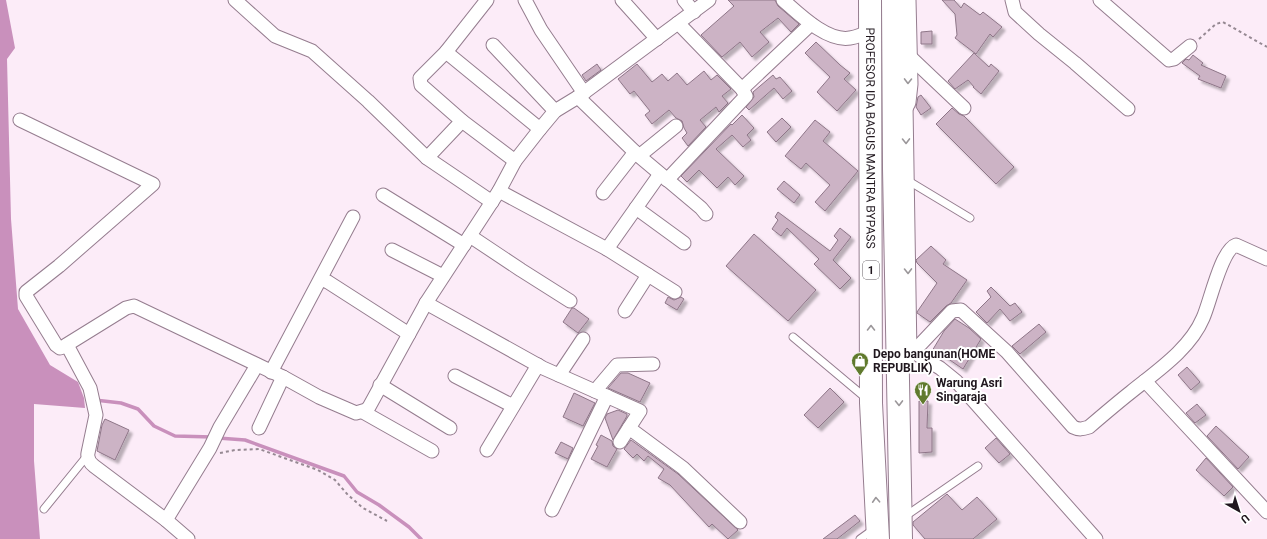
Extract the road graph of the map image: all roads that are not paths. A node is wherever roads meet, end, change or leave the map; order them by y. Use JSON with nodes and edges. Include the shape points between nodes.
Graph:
{"nodes":[{"id":1,"x":235,"y":0,"type":"edge"},
{"id":2,"x":488,"y":0,"type":"edge"},
{"id":3,"x":525,"y":0,"type":"edge"},
{"id":4,"x":622,"y":0,"type":"edge"},
{"id":5,"x":684,"y":0,"type":"edge"},
{"id":6,"x":709,"y":0,"type":"edge"},
{"id":7,"x":784,"y":0,"type":"edge"},
{"id":8,"x":1012,"y":0,"type":"edge"},
{"id":9,"x":1100,"y":0,"type":"edge"},
{"id":10,"x":897,"y":3,"type":"edge"},
{"id":11,"x":694,"y":12,"type":"junction"},
{"id":12,"x":870,"y":14,"type":"edge"},
{"id":13,"x":678,"y":24,"type":"junction"},
{"id":14,"x":811,"y":24,"type":"junction"},
{"id":15,"x":657,"y":39,"type":"junction"},
{"id":16,"x":493,"y":45,"type":"dead end"},
{"id":17,"x":1190,"y":46,"type":"road end"},
{"id":18,"x":446,"y":52,"type":"junction"},
{"id":19,"x":907,"y":54,"type":"junction"},
{"id":20,"x":742,"y":89,"type":"junction"},
{"id":21,"x":581,"y":95,"type":"junction"},
{"id":22,"x":906,"y":102,"type":"junction"},
{"id":23,"x":964,"y":108,"type":"dead end"},
{"id":24,"x":1128,"y":109,"type":"dead end"},
{"id":25,"x":555,"y":112,"type":"junction"},
{"id":26,"x":20,"y":120,"type":"dead end"},
{"id":27,"x":462,"y":122,"type":"junction"},
{"id":28,"x":676,"y":126,"type":"dead end"},
{"id":29,"x":893,"y":126,"type":"junction"},
{"id":30,"x":540,"y":129,"type":"junction"},
{"id":31,"x":637,"y":154,"type":"junction"},
{"id":32,"x":427,"y":158,"type":"junction"},
{"id":33,"x":515,"y":161,"type":"junction"},
{"id":34,"x":664,"y":177,"type":"junction"},
{"id":35,"x":907,"y":180,"type":"junction"},
{"id":36,"x":499,"y":191,"type":"junction"},
{"id":37,"x":603,"y":193,"type":"dead end"},
{"id":38,"x":383,"y":195,"type":"dead end"},
{"id":39,"x":492,"y":202,"type":"junction"},
{"id":40,"x":636,"y":208,"type":"junction"},
{"id":41,"x":706,"y":214,"type":"dead end"},
{"id":42,"x":353,"y":217,"type":"dead end"},
{"id":43,"x":970,"y":218,"type":"dead end"},
{"id":44,"x":467,"y":241,"type":"junction"},
{"id":45,"x":684,"y":243,"type":"dead end"},
{"id":46,"x":607,"y":249,"type":"junction"},
{"id":47,"x":392,"y":250,"type":"dead end"},
{"id":48,"x":1267,"y":259,"type":"edge"},
{"id":49,"x":648,"y":275,"type":"junction"},
{"id":50,"x":443,"y":276,"type":"junction"},
{"id":51,"x":321,"y":279,"type":"junction"},
{"id":52,"x":675,"y":292,"type":"dead end"},
{"id":53,"x":570,"y":302,"type":"dead end"},
{"id":54,"x":426,"y":303,"type":"junction"},
{"id":55,"x":625,"y":311,"type":"dead end"},
{"id":56,"x":409,"y":334,"type":"junction"},
{"id":57,"x":793,"y":338,"type":"dead end"},
{"id":58,"x":583,"y":339,"type":"dead end"},
{"id":59,"x":67,"y":345,"type":"junction"},
{"id":60,"x":907,"y":359,"type":"junction"},
{"id":61,"x":538,"y":364,"type":"junction"},
{"id":62,"x":653,"y":364,"type":"dead end"},
{"id":63,"x":257,"y":365,"type":"junction"},
{"id":64,"x":271,"y":372,"type":"junction"},
{"id":65,"x":559,"y":375,"type":"junction"},
{"id":66,"x":455,"y":376,"type":"dead end"},
{"id":67,"x":284,"y":377,"type":"junction"},
{"id":68,"x":1145,"y":382,"type":"junction"},
{"id":69,"x":380,"y":385,"type":"junction"},
{"id":70,"x":595,"y":390,"type":"junction"},
{"id":71,"x":607,"y":396,"type":"junction"},
{"id":72,"x":872,"y":403,"type":"junction"},
{"id":73,"x":513,"y":406,"type":"junction"},
{"id":74,"x":363,"y":412,"type":"junction"},
{"id":75,"x":259,"y":428,"type":"dead end"},
{"id":76,"x":450,"y":428,"type":"dead end"},
{"id":77,"x":630,"y":428,"type":"junction"},
{"id":78,"x":620,"y":442,"type":"dead end"},
{"id":79,"x":487,"y":450,"type":"dead end"},
{"id":80,"x":432,"y":451,"type":"dead end"},
{"id":81,"x":87,"y":456,"type":"junction"},
{"id":82,"x":978,"y":466,"type":"dead end"},
{"id":83,"x":44,"y":509,"type":"dead end"},
{"id":84,"x":552,"y":510,"type":"dead end"},
{"id":85,"x":1267,"y":512,"type":"edge"},
{"id":86,"x":166,"y":520,"type":"junction"},
{"id":87,"x":740,"y":522,"type":"dead end"},
{"id":88,"x":901,"y":529,"type":"edge"},
{"id":89,"x":878,"y":533,"type":"edge"},
{"id":90,"x":188,"y":539,"type":"edge"},
{"id":91,"x":860,"y":539,"type":"edge"},
{"id":92,"x":1096,"y":539,"type":"edge"}],
"edges":[{"from":1,"to":32,"type":"street","via":[[275,36],[312,51]]},
{"from":2,"to":18,"type":"street"},
{"from":3,"to":21,"type":"street"},
{"from":4,"to":15,"type":"street"},
{"from":5,"to":11,"type":"street"},
{"from":6,"to":11,"type":"street"},
{"from":7,"to":14,"type":"street"},
{"from":8,"to":24,"type":"street","via":[[1015,12]]},
{"from":9,"to":17,"type":"street","via":[[1169,60]]},
{"from":10,"to":12,"type":"highway"},
{"from":10,"to":19,"type":"street"},
{"from":10,"to":29,"type":"highway","name":"PROFESOR IDA BAGUS MANTRA BYPASS","number":"1"},
{"from":11,"to":13,"type":"street"},
{"from":12,"to":14,"type":"street","via":[[864,34],[849,39],[833,37]]},
{"from":72,"to":12,"type":"highway","name":"PROFESOR IDA BAGUS MANTRA BYPASS","number":"1","one_way":true},
{"from":13,"to":15,"type":"street"},
{"from":13,"to":20,"type":"street"},
{"from":14,"to":20,"type":"street"},
{"from":15,"to":21,"type":"street"},
{"from":16,"to":25,"type":"street"},
{"from":18,"to":27,"type":"street","via":[[420,78],[420,82]]},
{"from":18,"to":30,"type":"street"},
{"from":19,"to":22,"type":"street","one_way":true},
{"from":19,"to":23,"type":"street"},
{"from":20,"to":34,"type":"street","via":[[746,97]]},
{"from":21,"to":25,"type":"street"},
{"from":21,"to":31,"type":"street"},
{"from":22,"to":29,"type":"street"},
{"from":22,"to":35,"type":"street","one_way":true},
{"from":25,"to":30,"type":"street"},
{"from":26,"to":59,"type":"street","via":[[153,184],[26,292],[56,345],[60,348]]},
{"from":27,"to":32,"type":"street"},
{"from":27,"to":33,"type":"street"},
{"from":28,"to":31,"type":"street"},
{"from":29,"to":60,"type":"highway","name":"PROFESOR IDA BAGUS MANTRA BYPASS","number":"1"},
{"from":30,"to":33,"type":"street"},
{"from":31,"to":34,"type":"street"},
{"from":31,"to":37,"type":"street"},
{"from":32,"to":39,"type":"street"},
{"from":33,"to":36,"type":"street"},
{"from":34,"to":40,"type":"street"},
{"from":34,"to":41,"type":"street"},
{"from":35,"to":43,"type":"lane"},
{"from":35,"to":60,"type":"street","one_way":true},
{"from":36,"to":39,"type":"street"},
{"from":36,"to":46,"type":"street"},
{"from":38,"to":44,"type":"street"},
{"from":39,"to":44,"type":"street"},
{"from":40,"to":45,"type":"street"},
{"from":40,"to":46,"type":"street"},
{"from":42,"to":51,"type":"street"},
{"from":44,"to":50,"type":"street"},
{"from":44,"to":53,"type":"street","via":[[521,270]]},
{"from":46,"to":49,"type":"street"},
{"from":47,"to":50,"type":"street"},
{"from":48,"to":68,"type":"street","via":[[1236,245],[1231,247],[1204,318],[1193,336]]},
{"from":49,"to":52,"type":"street"},
{"from":49,"to":55,"type":"street"},
{"from":50,"to":54,"type":"street"},
{"from":51,"to":56,"type":"street"},
{"from":51,"to":64,"type":"street"},
{"from":54,"to":56,"type":"street"},
{"from":54,"to":61,"type":"street"},
{"from":56,"to":69,"type":"street"},
{"from":57,"to":72,"type":"lane"},
{"from":58,"to":65,"type":"street"},
{"from":59,"to":63,"type":"street","via":[[126,308],[134,306]]},
{"from":59,"to":81,"type":"street","via":[[90,388],[96,415]]},
{"from":60,"to":68,"type":"street","via":[[952,311],[961,310],[1007,352],[1077,429],[1089,427]]},
{"from":60,"to":88,"type":"highway","name":"PROFESOR IDA BAGUS MANTRA BYPASS","number":"1","one_way":true},
{"from":60,"to":92,"type":"street","via":[[940,368],[956,381]]},
{"from":61,"to":65,"type":"street"},
{"from":61,"to":73,"type":"street"},
{"from":62,"to":70,"type":"street","via":[[617,365]]},
{"from":63,"to":64,"type":"street"},
{"from":63,"to":86,"type":"street"},
{"from":64,"to":67,"type":"street"},
{"from":65,"to":70,"type":"street"},
{"from":66,"to":73,"type":"street"},
{"from":67,"to":74,"type":"street","via":[[320,397],[356,412]]},
{"from":67,"to":75,"type":"street"},
{"from":68,"to":85,"type":"street"},
{"from":69,"to":74,"type":"street"},
{"from":69,"to":76,"type":"street"},
{"from":70,"to":71,"type":"street"},
{"from":71,"to":77,"type":"street","via":[[640,411]]},
{"from":71,"to":84,"type":"street"},
{"from":89,"to":72,"type":"highway","name":"PROFESOR IDA BAGUS MANTRA BYPASS","number":"1","one_way":true},
{"from":73,"to":79,"type":"street"},
{"from":74,"to":80,"type":"street"},
{"from":77,"to":78,"type":"street"},
{"from":77,"to":87,"type":"street","via":[[683,468]]},
{"from":81,"to":83,"type":"lane"},
{"from":81,"to":86,"type":"street","via":[[94,466]]},
{"from":82,"to":88,"type":"lane"},
{"from":86,"to":90,"type":"street"},
{"from":89,"to":91,"type":"lane"}]}
